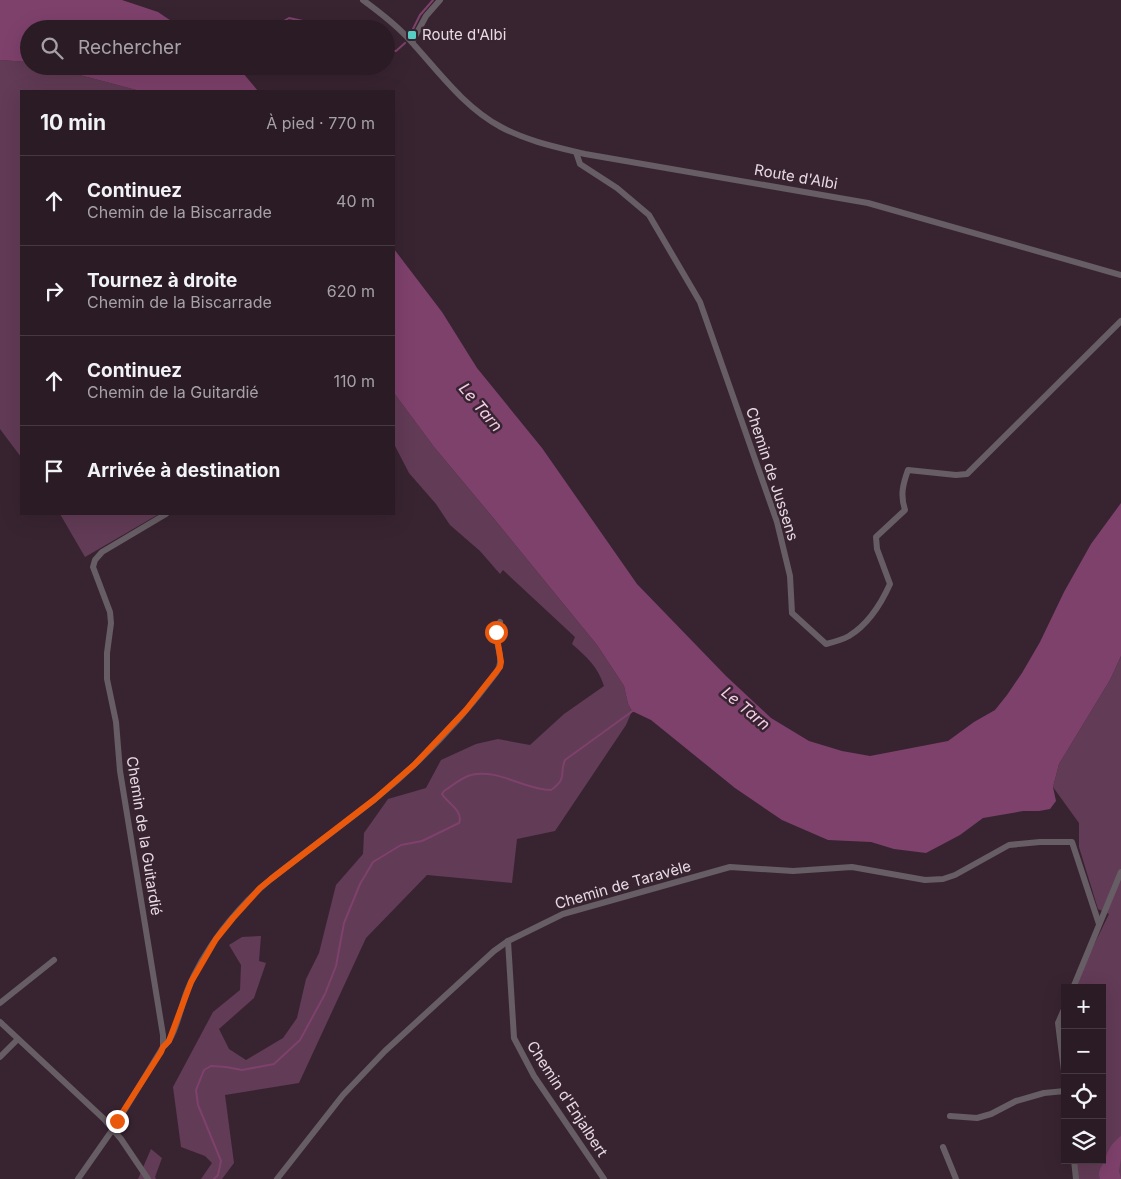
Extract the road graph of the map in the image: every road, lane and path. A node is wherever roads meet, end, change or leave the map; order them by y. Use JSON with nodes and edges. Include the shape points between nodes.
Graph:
{"nodes":[{"id":1,"x":363,"y":0,"type":"edge"},
{"id":2,"x":440,"y":0,"type":"edge"},
{"id":3,"x":389,"y":20,"type":"edge"},
{"id":4,"x":395,"y":25,"type":"edge"},
{"id":5,"x":412,"y":42,"type":"junction"},
{"id":6,"x":576,"y":152,"type":"junction"},
{"id":7,"x":1121,"y":276,"type":"edge"},
{"id":8,"x":1121,"y":321,"type":"edge"},
{"id":9,"x":164,"y":515,"type":"edge"},
{"id":10,"x":500,"y":622,"type":"dead end"},
{"id":11,"x":1121,"y":872,"type":"edge"},
{"id":12,"x":1100,"y":924,"type":"junction"},
{"id":13,"x":508,"y":941,"type":"junction"},
{"id":14,"x":54,"y":960,"type":"dead end"},
{"id":15,"x":1075,"y":984,"type":"edge"},
{"id":16,"x":0,"y":1003,"type":"edge"},
{"id":17,"x":1061,"y":1016,"type":"edge"},
{"id":18,"x":0,"y":1022,"type":"edge"},
{"id":19,"x":18,"y":1039,"type":"junction"},
{"id":20,"x":163,"y":1047,"type":"junction"},
{"id":21,"x":0,"y":1057,"type":"edge"},
{"id":22,"x":1064,"y":1074,"type":"edge"},
{"id":23,"x":1061,"y":1091,"type":"edge"},
{"id":24,"x":950,"y":1116,"type":"dead end"},
{"id":25,"x":113,"y":1130,"type":"junction"},
{"id":26,"x":943,"y":1147,"type":"dead end"},
{"id":27,"x":1074,"y":1164,"type":"edge"},
{"id":28,"x":78,"y":1179,"type":"edge"},
{"id":29,"x":148,"y":1179,"type":"edge"},
{"id":30,"x":278,"y":1179,"type":"edge"},
{"id":31,"x":604,"y":1179,"type":"edge"},
{"id":32,"x":956,"y":1179,"type":"edge"},
{"id":33,"x":1076,"y":1179,"type":"edge"}],
"edges":[{"from":1,"to":3,"type":"street","name":"Route d'Albi"},
{"from":2,"to":5,"type":"street","via":[[426,16]]},
{"from":4,"to":5,"type":"street","name":"Route d'Albi"},
{"from":5,"to":6,"type":"street","name":"Route d'Albi","via":[[442,78],[499,126],[545,145]]},
{"from":6,"to":7,"type":"street","name":"Route d'Albi","via":[[868,203]]},
{"from":6,"to":8,"type":"street","name":"Chemin de Jussens","via":[[580,164],[649,214],[700,302],[778,522],[790,576],[792,613],[826,644],[847,637],[860,628],[882,602],[890,584],[876,537],[906,510],[902,489],[908,470],[967,474]]},
{"from":9,"to":20,"type":"street","name":"Chemin de la Guitardié","via":[[102,552],[93,567],[110,612],[108,679]]},
{"from":10,"to":20,"type":"street","via":[[496,632],[501,662],[497,672],[414,765],[260,888],[233,918],[197,970],[169,1041]]},
{"from":11,"to":12,"type":"street"},
{"from":12,"to":13,"type":"street","name":"Chemin de Taravèle","via":[[1072,842],[1040,842],[1009,846],[942,879],[925,880],[852,867],[793,871],[730,867],[563,914]]},
{"from":12,"to":15,"type":"street"},
{"from":13,"to":30,"type":"street","name":"Chemin de Taravèle","via":[[385,1052],[343,1095]]},
{"from":13,"to":31,"type":"street","name":"Chemin d'Enjalbert","via":[[514,1038],[534,1076]]},
{"from":14,"to":16,"type":"street"},
{"from":17,"to":22,"type":"street","via":[[1058,1023]]},
{"from":18,"to":19,"type":"street"},
{"from":19,"to":21,"type":"street"},
{"from":19,"to":25,"type":"street"},
{"from":20,"to":25,"type":"street"},
{"from":23,"to":24,"type":"street","via":[[1016,1101],[976,1118]]},
{"from":25,"to":28,"type":"street"},
{"from":25,"to":29,"type":"street"},
{"from":26,"to":32,"type":"street"},
{"from":27,"to":33,"type":"street"}]}
